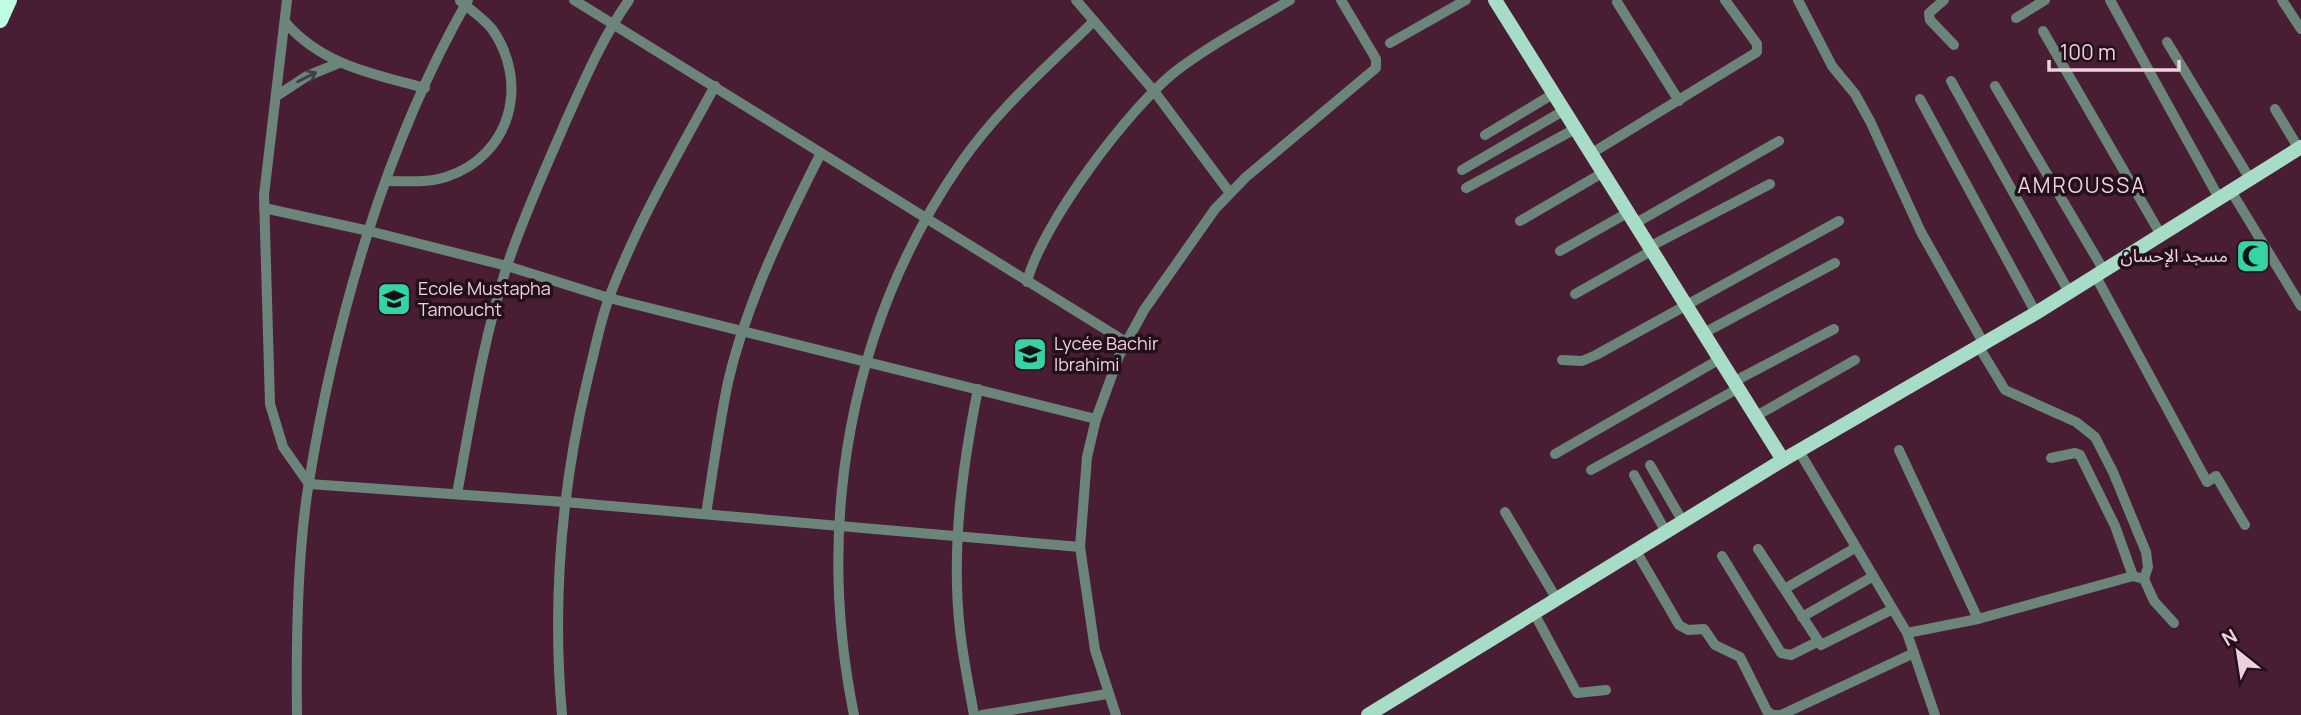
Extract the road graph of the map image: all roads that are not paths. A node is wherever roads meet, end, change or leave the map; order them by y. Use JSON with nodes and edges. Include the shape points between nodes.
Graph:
{"nodes":[{"id":1,"x":9,"y":0,"type":"edge"},
{"id":2,"x":287,"y":0,"type":"edge"},
{"id":3,"x":574,"y":0,"type":"edge"},
{"id":4,"x":629,"y":0,"type":"edge"},
{"id":5,"x":1076,"y":0,"type":"edge"},
{"id":6,"x":1290,"y":0,"type":"edge"},
{"id":7,"x":1341,"y":0,"type":"edge"},
{"id":8,"x":1466,"y":0,"type":"edge"},
{"id":9,"x":1495,"y":0,"type":"edge"},
{"id":10,"x":1725,"y":0,"type":"edge"},
{"id":11,"x":1798,"y":0,"type":"edge"},
{"id":12,"x":1944,"y":0,"type":"edge"},
{"id":13,"x":2045,"y":0,"type":"edge"},
{"id":14,"x":2110,"y":0,"type":"edge"},
{"id":15,"x":2282,"y":0,"type":"edge"},
{"id":16,"x":464,"y":2,"type":"edge"},
{"id":17,"x":1617,"y":2,"type":"dead end"},
{"id":18,"x":2297,"y":14,"type":"edge"},
{"id":19,"x":2016,"y":18,"type":"dead end"},
{"id":20,"x":0,"y":20,"type":"edge"},
{"id":21,"x":1094,"y":21,"type":"junction"},
{"id":22,"x":285,"y":22,"type":"junction"},
{"id":23,"x":612,"y":24,"type":"junction"},
{"id":24,"x":2301,"y":29,"type":"edge"},
{"id":25,"x":2043,"y":32,"type":"dead end"},
{"id":26,"x":2167,"y":41,"type":"dead end"},
{"id":27,"x":1390,"y":43,"type":"dead end"},
{"id":28,"x":1954,"y":46,"type":"dead end"},
{"id":29,"x":339,"y":63,"type":"junction"},
{"id":30,"x":1951,"y":82,"type":"dead end"},
{"id":31,"x":715,"y":86,"type":"junction"},
{"id":32,"x":1995,"y":86,"type":"dead end"},
{"id":33,"x":425,"y":88,"type":"junction"},
{"id":34,"x":1154,"y":91,"type":"junction"},
{"id":35,"x":1553,"y":94,"type":"junction"},
{"id":36,"x":278,"y":95,"type":"junction"},
{"id":37,"x":1920,"y":99,"type":"dead end"},
{"id":38,"x":1679,"y":101,"type":"junction"},
{"id":39,"x":2275,"y":108,"type":"dead end"},
{"id":40,"x":1563,"y":111,"type":"junction"},
{"id":41,"x":1575,"y":129,"type":"junction"},
{"id":42,"x":1485,"y":135,"type":"dead end"},
{"id":43,"x":1779,"y":141,"type":"dead end"},
{"id":44,"x":2300,"y":148,"type":"edge"},
{"id":45,"x":821,"y":153,"type":"junction"},
{"id":46,"x":1592,"y":153,"type":"junction"},
{"id":47,"x":1462,"y":170,"type":"dead end"},
{"id":48,"x":1604,"y":172,"type":"junction"},
{"id":49,"x":2250,"y":179,"type":"junction"},
{"id":50,"x":388,"y":181,"type":"junction"},
{"id":51,"x":1770,"y":184,"type":"dead end"},
{"id":52,"x":1466,"y":188,"type":"dead end"},
{"id":53,"x":1230,"y":193,"type":"junction"},
{"id":54,"x":2225,"y":194,"type":"junction"},
{"id":55,"x":264,"y":208,"type":"junction"},
{"id":56,"x":1632,"y":217,"type":"junction"},
{"id":57,"x":927,"y":218,"type":"junction"},
{"id":58,"x":1520,"y":221,"type":"dead end"},
{"id":59,"x":1839,"y":221,"type":"dead end"},
{"id":60,"x":369,"y":231,"type":"junction"},
{"id":61,"x":2161,"y":234,"type":"junction"},
{"id":62,"x":1652,"y":248,"type":"junction"},
{"id":63,"x":1560,"y":251,"type":"dead end"},
{"id":64,"x":1835,"y":263,"type":"dead end"},
{"id":65,"x":507,"y":267,"type":"junction"},
{"id":66,"x":2099,"y":272,"type":"junction"},
{"id":67,"x":1027,"y":282,"type":"junction"},
{"id":68,"x":2069,"y":292,"type":"junction"},
{"id":69,"x":1575,"y":294,"type":"dead end"},
{"id":70,"x":609,"y":298,"type":"junction"},
{"id":71,"x":1686,"y":305,"type":"junction"},
{"id":72,"x":2301,"y":306,"type":"edge"},
{"id":73,"x":2036,"y":313,"type":"junction"},
{"id":74,"x":743,"y":330,"type":"junction"},
{"id":75,"x":1834,"y":330,"type":"dead end"},
{"id":76,"x":1702,"y":334,"type":"junction"},
{"id":77,"x":1126,"y":342,"type":"junction"},
{"id":78,"x":1981,"y":345,"type":"junction"},
{"id":79,"x":1562,"y":359,"type":"dead end"},
{"id":80,"x":1720,"y":359,"type":"junction"},
{"id":81,"x":866,"y":360,"type":"junction"},
{"id":82,"x":1855,"y":360,"type":"dead end"},
{"id":83,"x":1737,"y":385,"type":"junction"},
{"id":84,"x":978,"y":389,"type":"junction"},
{"id":85,"x":1756,"y":416,"type":"junction"},
{"id":86,"x":1096,"y":419,"type":"junction"},
{"id":87,"x":1899,"y":450,"type":"dead end"},
{"id":88,"x":1799,"y":452,"type":"junction"},
{"id":89,"x":1555,"y":454,"type":"dead end"},
{"id":90,"x":2051,"y":458,"type":"dead end"},
{"id":91,"x":1783,"y":460,"type":"junction"},
{"id":92,"x":1650,"y":465,"type":"dead end"},
{"id":93,"x":1591,"y":470,"type":"dead end"},
{"id":94,"x":1634,"y":475,"type":"dead end"},
{"id":95,"x":309,"y":484,"type":"junction"},
{"id":96,"x":457,"y":494,"type":"junction"},
{"id":97,"x":565,"y":502,"type":"junction"},
{"id":98,"x":1505,"y":512,"type":"dead end"},
{"id":99,"x":706,"y":514,"type":"junction"},
{"id":100,"x":1684,"y":522,"type":"junction"},
{"id":101,"x":2245,"y":525,"type":"dead end"},
{"id":102,"x":838,"y":526,"type":"junction"},
{"id":103,"x":1666,"y":532,"type":"junction"},
{"id":104,"x":958,"y":536,"type":"junction"},
{"id":105,"x":1080,"y":547,"type":"junction"},
{"id":106,"x":1855,"y":548,"type":"junction"},
{"id":107,"x":1758,"y":549,"type":"dead end"},
{"id":108,"x":1636,"y":551,"type":"junction"},
{"id":109,"x":1722,"y":556,"type":"dead end"},
{"id":110,"x":2133,"y":576,"type":"junction"},
{"id":111,"x":1872,"y":577,"type":"junction"},
{"id":112,"x":2144,"y":579,"type":"junction"},
{"id":113,"x":1786,"y":588,"type":"junction"},
{"id":114,"x":1556,"y":598,"type":"junction"},
{"id":115,"x":1892,"y":610,"type":"junction"},
{"id":116,"x":1534,"y":614,"type":"junction"},
{"id":117,"x":1802,"y":617,"type":"junction"},
{"id":118,"x":1978,"y":619,"type":"junction"},
{"id":119,"x":2174,"y":624,"type":"dead end"},
{"id":120,"x":1907,"y":633,"type":"junction"},
{"id":121,"x":1817,"y":642,"type":"junction"},
{"id":122,"x":1914,"y":653,"type":"junction"},
{"id":123,"x":1606,"y":690,"type":"dead end"},
{"id":124,"x":1107,"y":694,"type":"junction"},
{"id":125,"x":297,"y":715,"type":"edge"},
{"id":126,"x":562,"y":715,"type":"edge"},
{"id":127,"x":854,"y":715,"type":"edge"},
{"id":128,"x":974,"y":715,"type":"edge"},
{"id":129,"x":982,"y":715,"type":"edge"},
{"id":130,"x":1116,"y":715,"type":"edge"},
{"id":131,"x":1368,"y":715,"type":"edge"},
{"id":132,"x":1935,"y":715,"type":"edge"}],
"edges":[{"from":1,"to":20,"type":"highway"},
{"from":2,"to":22,"type":"street"},
{"from":3,"to":23,"type":"street"},
{"from":4,"to":23,"type":"street"},
{"from":5,"to":21,"type":"street"},
{"from":6,"to":34,"type":"street","via":[[1193,58]]},
{"from":7,"to":53,"type":"street","via":[[1376,59],[1376,68]]},
{"from":8,"to":27,"type":"street"},
{"from":9,"to":35,"type":"main road"},
{"from":10,"to":38,"type":"street","via":[[1757,44],[1757,52]]},
{"from":11,"to":78,"type":"street","via":[[1832,66],[1870,121]]},
{"from":12,"to":28,"type":"street","via":[[1929,13],[1930,20]]},
{"from":13,"to":19,"type":"street"},
{"from":14,"to":54,"type":"street"},
{"from":15,"to":18,"type":"street"},
{"from":16,"to":33,"type":"street"},
{"from":16,"to":50,"type":"street","via":[[502,46],[513,83],[508,119],[490,148],[461,171],[427,181]]},
{"from":17,"to":38,"type":"street"},
{"from":18,"to":24,"type":"street"},
{"from":21,"to":34,"type":"street"},
{"from":21,"to":57,"type":"street","via":[[997,117]]},
{"from":22,"to":29,"type":"street","via":[[309,46]]},
{"from":22,"to":36,"type":"street"},
{"from":23,"to":31,"type":"street"},
{"from":23,"to":65,"type":"street","via":[[537,186]]},
{"from":25,"to":61,"type":"street"},
{"from":26,"to":49,"type":"street"},
{"from":29,"to":33,"type":"street"},
{"from":36,"to":29,"type":"street","one_way":true},
{"from":30,"to":68,"type":"street"},
{"from":31,"to":45,"type":"street"},
{"from":31,"to":70,"type":"street","via":[[662,181]]},
{"from":32,"to":66,"type":"street"},
{"from":33,"to":50,"type":"street"},
{"from":34,"to":53,"type":"street"},
{"from":34,"to":67,"type":"street","via":[[1070,197],[1032,259]]},
{"from":35,"to":40,"type":"main road"},
{"from":35,"to":42,"type":"street"},
{"from":36,"to":55,"type":"street"},
{"from":37,"to":73,"type":"street"},
{"from":38,"to":46,"type":"street"},
{"from":39,"to":44,"type":"street"},
{"from":40,"to":41,"type":"main road"},
{"from":40,"to":47,"type":"street"},
{"from":41,"to":46,"type":"main road"},
{"from":41,"to":52,"type":"street"},
{"from":43,"to":56,"type":"street"},
{"from":44,"to":49,"type":"main road"},
{"from":45,"to":57,"type":"street"},
{"from":45,"to":74,"type":"street","via":[[781,233]]},
{"from":46,"to":48,"type":"main road"},
{"from":48,"to":56,"type":"main road"},
{"from":48,"to":58,"type":"street"},
{"from":49,"to":54,"type":"main road"},
{"from":50,"to":60,"type":"street"},
{"from":51,"to":62,"type":"street"},
{"from":53,"to":77,"type":"street","via":[[1144,310]]},
{"from":54,"to":61,"type":"main road"},
{"from":54,"to":72,"type":"street"},
{"from":55,"to":60,"type":"street"},
{"from":55,"to":95,"type":"street","via":[[270,404],[283,447]]},
{"from":56,"to":62,"type":"main road"},
{"from":56,"to":63,"type":"street"},
{"from":57,"to":67,"type":"street"},
{"from":57,"to":81,"type":"street","via":[[891,292]]},
{"from":59,"to":71,"type":"street"},
{"from":60,"to":65,"type":"street"},
{"from":60,"to":95,"type":"street","via":[[335,357]]},
{"from":61,"to":66,"type":"main road"},
{"from":62,"to":69,"type":"street"},
{"from":62,"to":71,"type":"main road"},
{"from":64,"to":76,"type":"street"},
{"from":65,"to":70,"type":"street"},
{"from":65,"to":96,"type":"street"},
{"from":66,"to":68,"type":"main road"},
{"from":66,"to":101,"type":"street","via":[[2207,482],[2216,477]]},
{"from":67,"to":77,"type":"street"},
{"from":68,"to":73,"type":"main road"},
{"from":70,"to":74,"type":"street"},
{"from":70,"to":97,"type":"street","via":[[582,401]]},
{"from":71,"to":76,"type":"main road"},
{"from":71,"to":79,"type":"street","via":[[1596,355]]},
{"from":73,"to":78,"type":"main road"},
{"from":74,"to":81,"type":"street"},
{"from":74,"to":99,"type":"street","via":[[729,381]]},
{"from":75,"to":83,"type":"street"},
{"from":76,"to":80,"type":"main road"},
{"from":77,"to":86,"type":"street"},
{"from":78,"to":88,"type":"main road"},
{"from":78,"to":112,"type":"street","via":[[2004,390],[2076,422],[2095,437],[2146,552]]},
{"from":80,"to":83,"type":"main road"},
{"from":80,"to":89,"type":"street"},
{"from":81,"to":84,"type":"street"},
{"from":81,"to":102,"type":"street","via":[[846,448]]},
{"from":82,"to":85,"type":"street"},
{"from":83,"to":85,"type":"main road"},
{"from":83,"to":93,"type":"street"},
{"from":84,"to":86,"type":"street"},
{"from":84,"to":104,"type":"street"},
{"from":85,"to":91,"type":"main road"},
{"from":86,"to":105,"type":"street","via":[[1087,457]]},
{"from":87,"to":118,"type":"street"},
{"from":88,"to":91,"type":"main road"},
{"from":88,"to":106,"type":"street"},
{"from":90,"to":110,"type":"street","via":[[2080,455]]},
{"from":91,"to":100,"type":"main road"},
{"from":92,"to":100,"type":"street"},
{"from":94,"to":103,"type":"street"},
{"from":95,"to":96,"type":"street"},
{"from":95,"to":125,"type":"street","via":[[298,617]]},
{"from":96,"to":97,"type":"street"},
{"from":97,"to":99,"type":"street"},
{"from":97,"to":126,"type":"street","via":[[556,624]]},
{"from":98,"to":114,"type":"street"},
{"from":99,"to":102,"type":"street"},
{"from":100,"to":103,"type":"main road"},
{"from":102,"to":104,"type":"street"},
{"from":102,"to":127,"type":"street","via":[[841,626]]},
{"from":103,"to":108,"type":"main road"},
{"from":104,"to":105,"type":"street"},
{"from":104,"to":128,"type":"street","via":[[960,630]]},
{"from":105,"to":124,"type":"street","via":[[1087,611]]},
{"from":106,"to":111,"type":"street"},
{"from":106,"to":113,"type":"street"},
{"from":107,"to":113,"type":"street"},
{"from":108,"to":114,"type":"main road"},
{"from":108,"to":122,"type":"street","via":[[1679,625],[1688,630],[1704,629],[1715,645],[1740,657],[1772,715],[1782,715]]},
{"from":109,"to":121,"type":"street","via":[[1784,655]]},
{"from":110,"to":112,"type":"street"},
{"from":110,"to":118,"type":"street"},
{"from":111,"to":115,"type":"street"},
{"from":111,"to":117,"type":"street"},
{"from":112,"to":119,"type":"street","via":[[2154,601]]},
{"from":113,"to":117,"type":"street"},
{"from":114,"to":116,"type":"main road"},
{"from":115,"to":120,"type":"street"},
{"from":115,"to":121,"type":"street","via":[[1825,645]]},
{"from":116,"to":123,"type":"street","via":[[1577,693]]},
{"from":116,"to":131,"type":"main road"},
{"from":117,"to":121,"type":"street"},
{"from":118,"to":120,"type":"street"},
{"from":120,"to":122,"type":"street"},
{"from":122,"to":132,"type":"street"},
{"from":124,"to":129,"type":"street"},
{"from":124,"to":130,"type":"street"}]}
